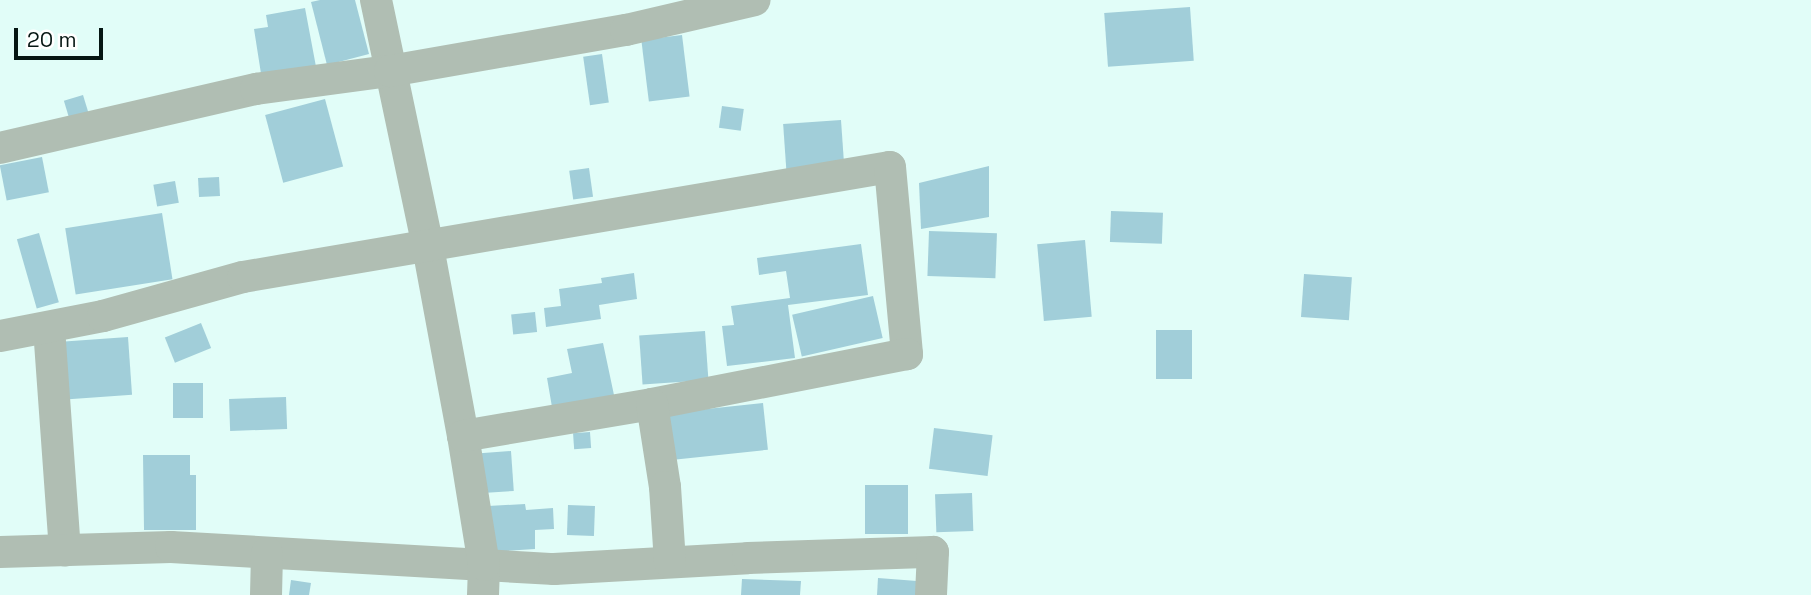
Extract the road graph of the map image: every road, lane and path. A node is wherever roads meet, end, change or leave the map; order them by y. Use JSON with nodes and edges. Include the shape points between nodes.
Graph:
{"nodes":[{"id":1,"x":376,"y":0,"type":"edge"},
{"id":2,"x":755,"y":0,"type":"edge"},
{"id":3,"x":390,"y":71,"type":"junction"},
{"id":4,"x":0,"y":148,"type":"edge"},
{"id":5,"x":428,"y":247,"type":"junction"},
{"id":6,"x":49,"y":328,"type":"junction"},
{"id":7,"x":0,"y":336,"type":"edge"},
{"id":8,"x":652,"y":404,"type":"junction"},
{"id":9,"x":463,"y":436,"type":"junction"},
{"id":10,"x":65,"y":550,"type":"junction"},
{"id":11,"x":0,"y":552,"type":"edge"},
{"id":12,"x":267,"y":553,"type":"junction"},
{"id":13,"x":670,"y":562,"type":"junction"},
{"id":14,"x":483,"y":580,"type":"edge"},
{"id":15,"x":266,"y":595,"type":"edge"},
{"id":16,"x":931,"y":595,"type":"edge"}],
"edges":[{"from":1,"to":3,"type":"street"},
{"from":2,"to":3,"type":"street","via":[[626,30]]},
{"from":3,"to":4,"type":"street","via":[[256,89]]},
{"from":3,"to":5,"type":"street"},
{"from":5,"to":6,"type":"street","via":[[243,277]]},
{"from":5,"to":8,"type":"street","via":[[890,167],[907,354]]},
{"from":5,"to":9,"type":"street"},
{"from":6,"to":7,"type":"street"},
{"from":6,"to":10,"type":"street"},
{"from":8,"to":9,"type":"street"},
{"from":8,"to":13,"type":"street","via":[[665,486]]},
{"from":9,"to":14,"type":"street"},
{"from":10,"to":11,"type":"street"},
{"from":10,"to":12,"type":"street","via":[[171,547]]},
{"from":12,"to":14,"type":"street"},
{"from":12,"to":15,"type":"street"},
{"from":13,"to":14,"type":"street","via":[[554,569]]},
{"from":13,"to":16,"type":"street","via":[[933,552]]}]}
